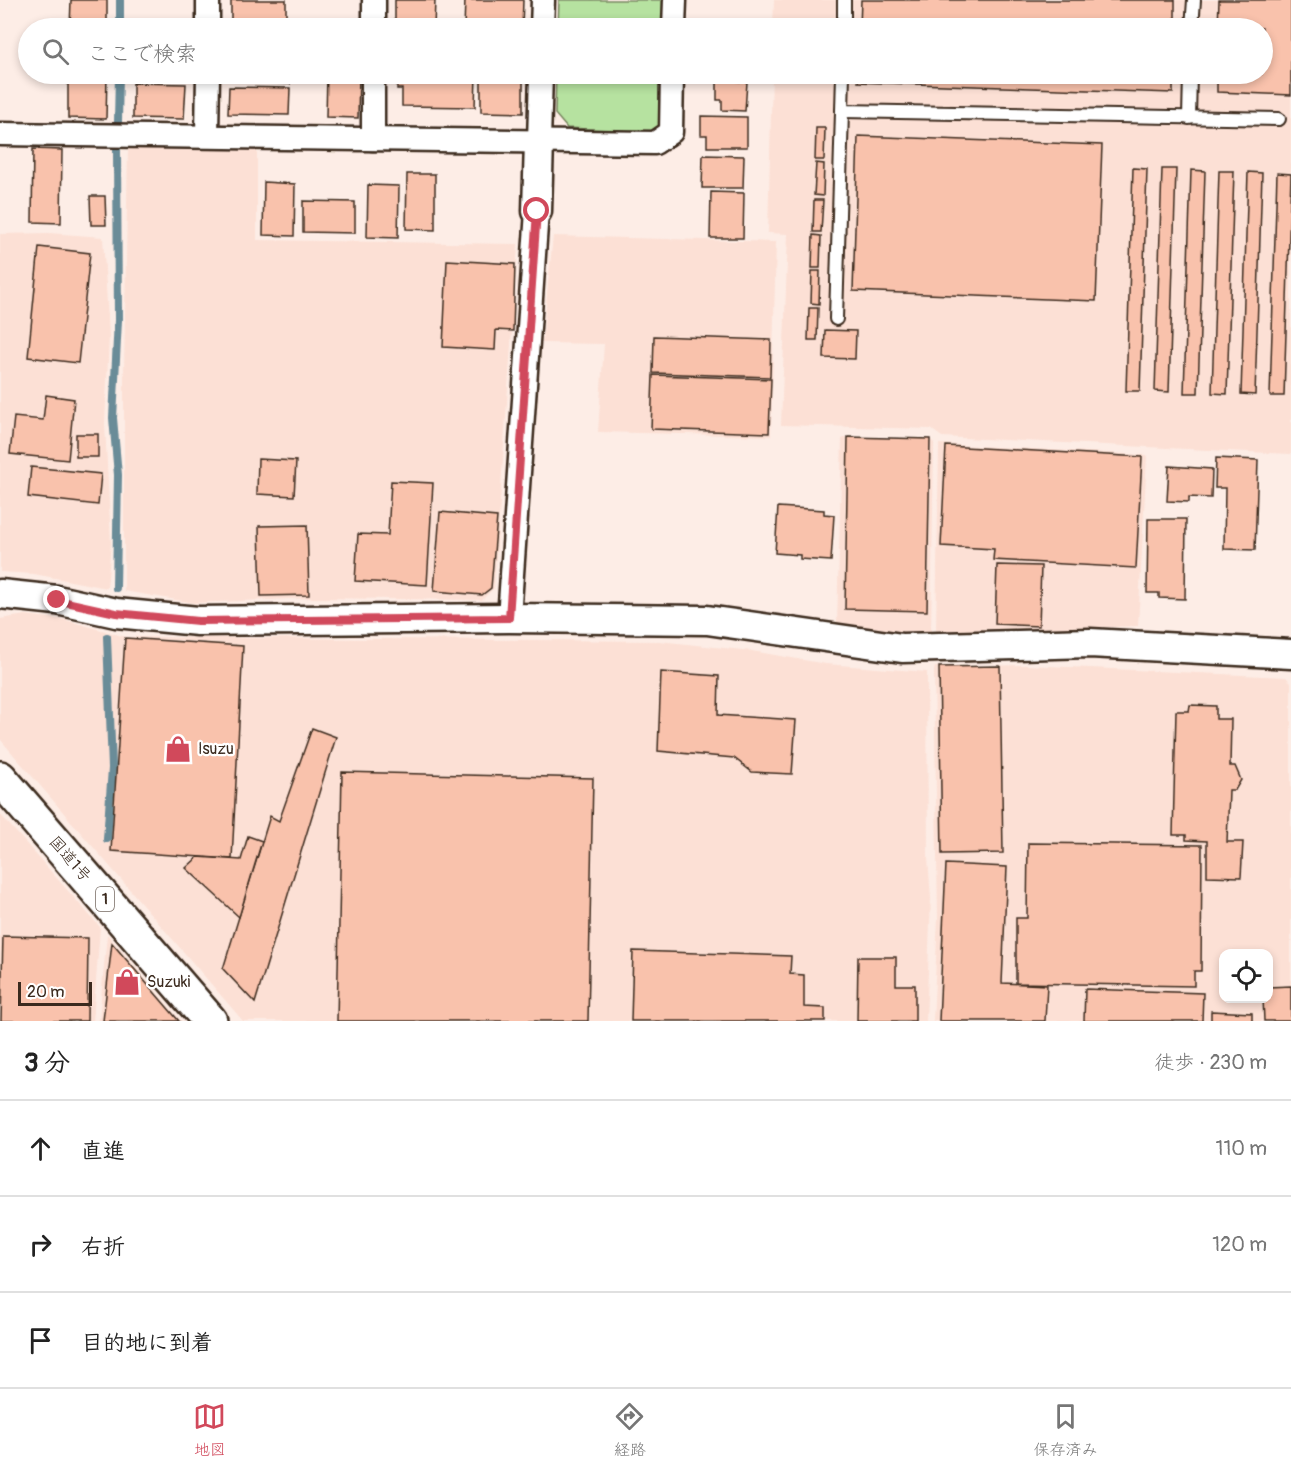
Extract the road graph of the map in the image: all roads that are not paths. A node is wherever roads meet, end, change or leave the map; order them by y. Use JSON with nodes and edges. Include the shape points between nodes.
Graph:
{"nodes":[{"id":1,"x":208,"y":0,"type":"edge"},
{"id":2,"x":374,"y":0,"type":"edge"},
{"id":3,"x":543,"y":0,"type":"edge"},
{"id":4,"x":675,"y":0,"type":"edge"},
{"id":5,"x":844,"y":0,"type":"edge"},
{"id":6,"x":1194,"y":0,"type":"edge"},
{"id":7,"x":208,"y":18,"type":"edge"},
{"id":8,"x":374,"y":18,"type":"edge"},
{"id":9,"x":543,"y":18,"type":"edge"},
{"id":10,"x":674,"y":18,"type":"edge"},
{"id":11,"x":844,"y":18,"type":"edge"},
{"id":12,"x":1193,"y":18,"type":"edge"},
{"id":13,"x":208,"y":84,"type":"edge"},
{"id":14,"x":374,"y":84,"type":"edge"},
{"id":15,"x":541,"y":84,"type":"edge"},
{"id":16,"x":672,"y":84,"type":"edge"},
{"id":17,"x":843,"y":84,"type":"edge"},
{"id":18,"x":1191,"y":84,"type":"edge"},
{"id":19,"x":842,"y":111,"type":"junction"},
{"id":20,"x":1189,"y":118,"type":"junction"},
{"id":21,"x":1279,"y":119,"type":"dead end"},
{"id":22,"x":0,"y":134,"type":"edge"},
{"id":23,"x":207,"y":136,"type":"junction"},
{"id":24,"x":373,"y":139,"type":"junction"},
{"id":25,"x":539,"y":141,"type":"junction"},
{"id":26,"x":537,"y":211,"type":"joint"},
{"id":27,"x":836,"y":318,"type":"dead end"},
{"id":28,"x":0,"y":594,"type":"edge"},
{"id":29,"x":509,"y":618,"type":"junction"},
{"id":30,"x":1291,"y":654,"type":"edge"},
{"id":31,"x":0,"y":778,"type":"edge"},
{"id":32,"x":210,"y":1021,"type":"edge"}],
"edges":[{"from":1,"to":7,"type":"street"},
{"from":2,"to":8,"type":"street"},
{"from":3,"to":9,"type":"street"},
{"from":4,"to":10,"type":"street"},
{"from":5,"to":11,"type":"lane"},
{"from":6,"to":12,"type":"lane"},
{"from":13,"to":23,"type":"street"},
{"from":14,"to":24,"type":"street"},
{"from":15,"to":25,"type":"street"},
{"from":16,"to":25,"type":"street","via":[[671,132],[655,143]]},
{"from":17,"to":19,"type":"lane"},
{"from":18,"to":20,"type":"lane"},
{"from":19,"to":20,"type":"lane"},
{"from":19,"to":27,"type":"lane"},
{"from":20,"to":21,"type":"lane"},
{"from":22,"to":23,"type":"street"},
{"from":23,"to":24,"type":"street"},
{"from":24,"to":25,"type":"street"},
{"from":25,"to":26,"type":"street"},
{"from":26,"to":29,"type":"street"},
{"from":28,"to":29,"type":"street","via":[[57,600],[116,613],[198,621]]},
{"from":29,"to":30,"type":"street","via":[[707,620],[902,648],[1090,643]]},
{"from":31,"to":32,"type":"highway","name":"国道1号","number":"1"}]}
